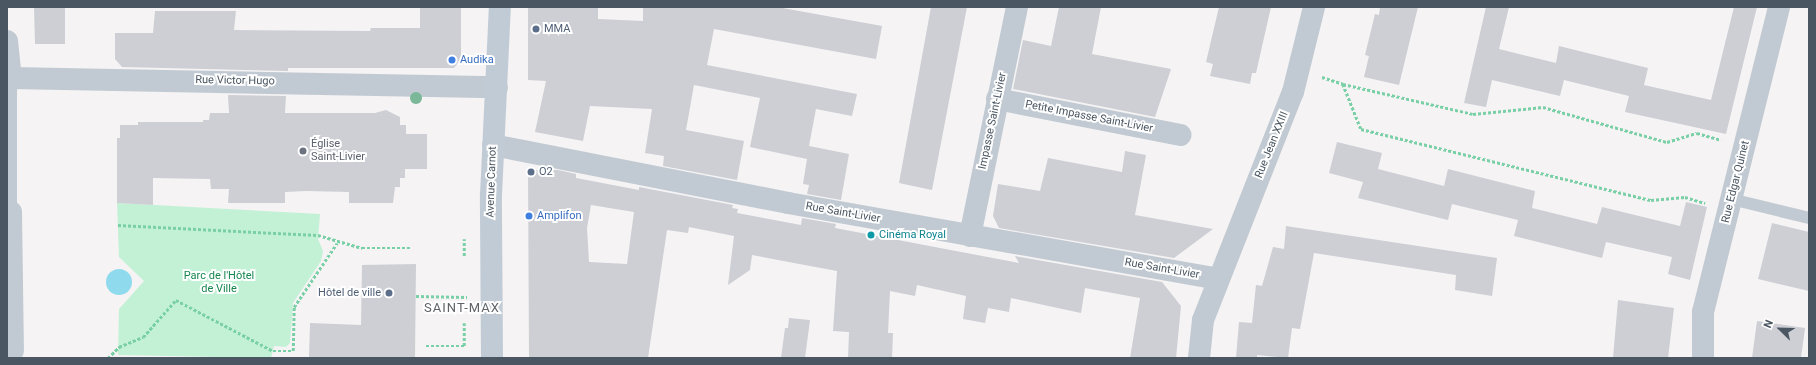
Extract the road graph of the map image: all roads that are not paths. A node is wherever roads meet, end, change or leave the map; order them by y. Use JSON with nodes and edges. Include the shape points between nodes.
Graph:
{"nodes":[{"id":1,"x":500,"y":7,"type":"edge"},
{"id":2,"x":1017,"y":7,"type":"edge"},
{"id":3,"x":1314,"y":7,"type":"edge"},
{"id":4,"x":1779,"y":7,"type":"edge"},
{"id":5,"x":7,"y":41,"type":"edge"},
{"id":6,"x":11,"y":78,"type":"junction"},
{"id":7,"x":497,"y":87,"type":"junction"},
{"id":8,"x":997,"y":99,"type":"junction"},
{"id":9,"x":1180,"y":135,"type":"dead end"},
{"id":10,"x":493,"y":145,"type":"junction"},
{"id":11,"x":1730,"y":205,"type":"junction"},
{"id":12,"x":10,"y":212,"type":"joint"},
{"id":13,"x":1809,"y":218,"type":"edge"},
{"id":14,"x":970,"y":236,"type":"junction"},
{"id":15,"x":1218,"y":279,"type":"junction"},
{"id":16,"x":13,"y":351,"type":"dead end"},
{"id":17,"x":492,"y":358,"type":"edge"},
{"id":18,"x":1199,"y":358,"type":"edge"},
{"id":19,"x":1703,"y":358,"type":"edge"}],
"edges":[{"from":1,"to":7,"type":"street","name":"Avenue Carnot"},
{"from":2,"to":8,"type":"street","name":"Impasse Saint-Livier"},
{"from":3,"to":15,"type":"street","name":"Rue Jean XXIII","via":[[1299,70]]},
{"from":4,"to":11,"type":"street","name":"Rue Edgar Quinet"},
{"from":5,"to":6,"type":"street"},
{"from":6,"to":7,"type":"street","name":"Rue Victor Hugo"},
{"from":6,"to":12,"type":"lane"},
{"from":7,"to":10,"type":"street","name":"Avenue Carnot"},
{"from":8,"to":9,"type":"street","name":"Petite Impasse Saint-Livier"},
{"from":8,"to":14,"type":"street","name":"Impasse Saint-Livier"},
{"from":10,"to":14,"type":"street","name":"Rue Saint-Livier"},
{"from":10,"to":17,"type":"street","name":"Avenue Carnot","via":[[490,262]]},
{"from":11,"to":13,"type":"lane"},
{"from":11,"to":19,"type":"street","name":"Rue Edgar Quinet","via":[[1703,312]]},
{"from":12,"to":16,"type":"street"},
{"from":14,"to":15,"type":"street","name":"Rue Saint-Livier"},
{"from":15,"to":18,"type":"street","name":"Rue Jean XXIII","via":[[1204,320]]}]}
